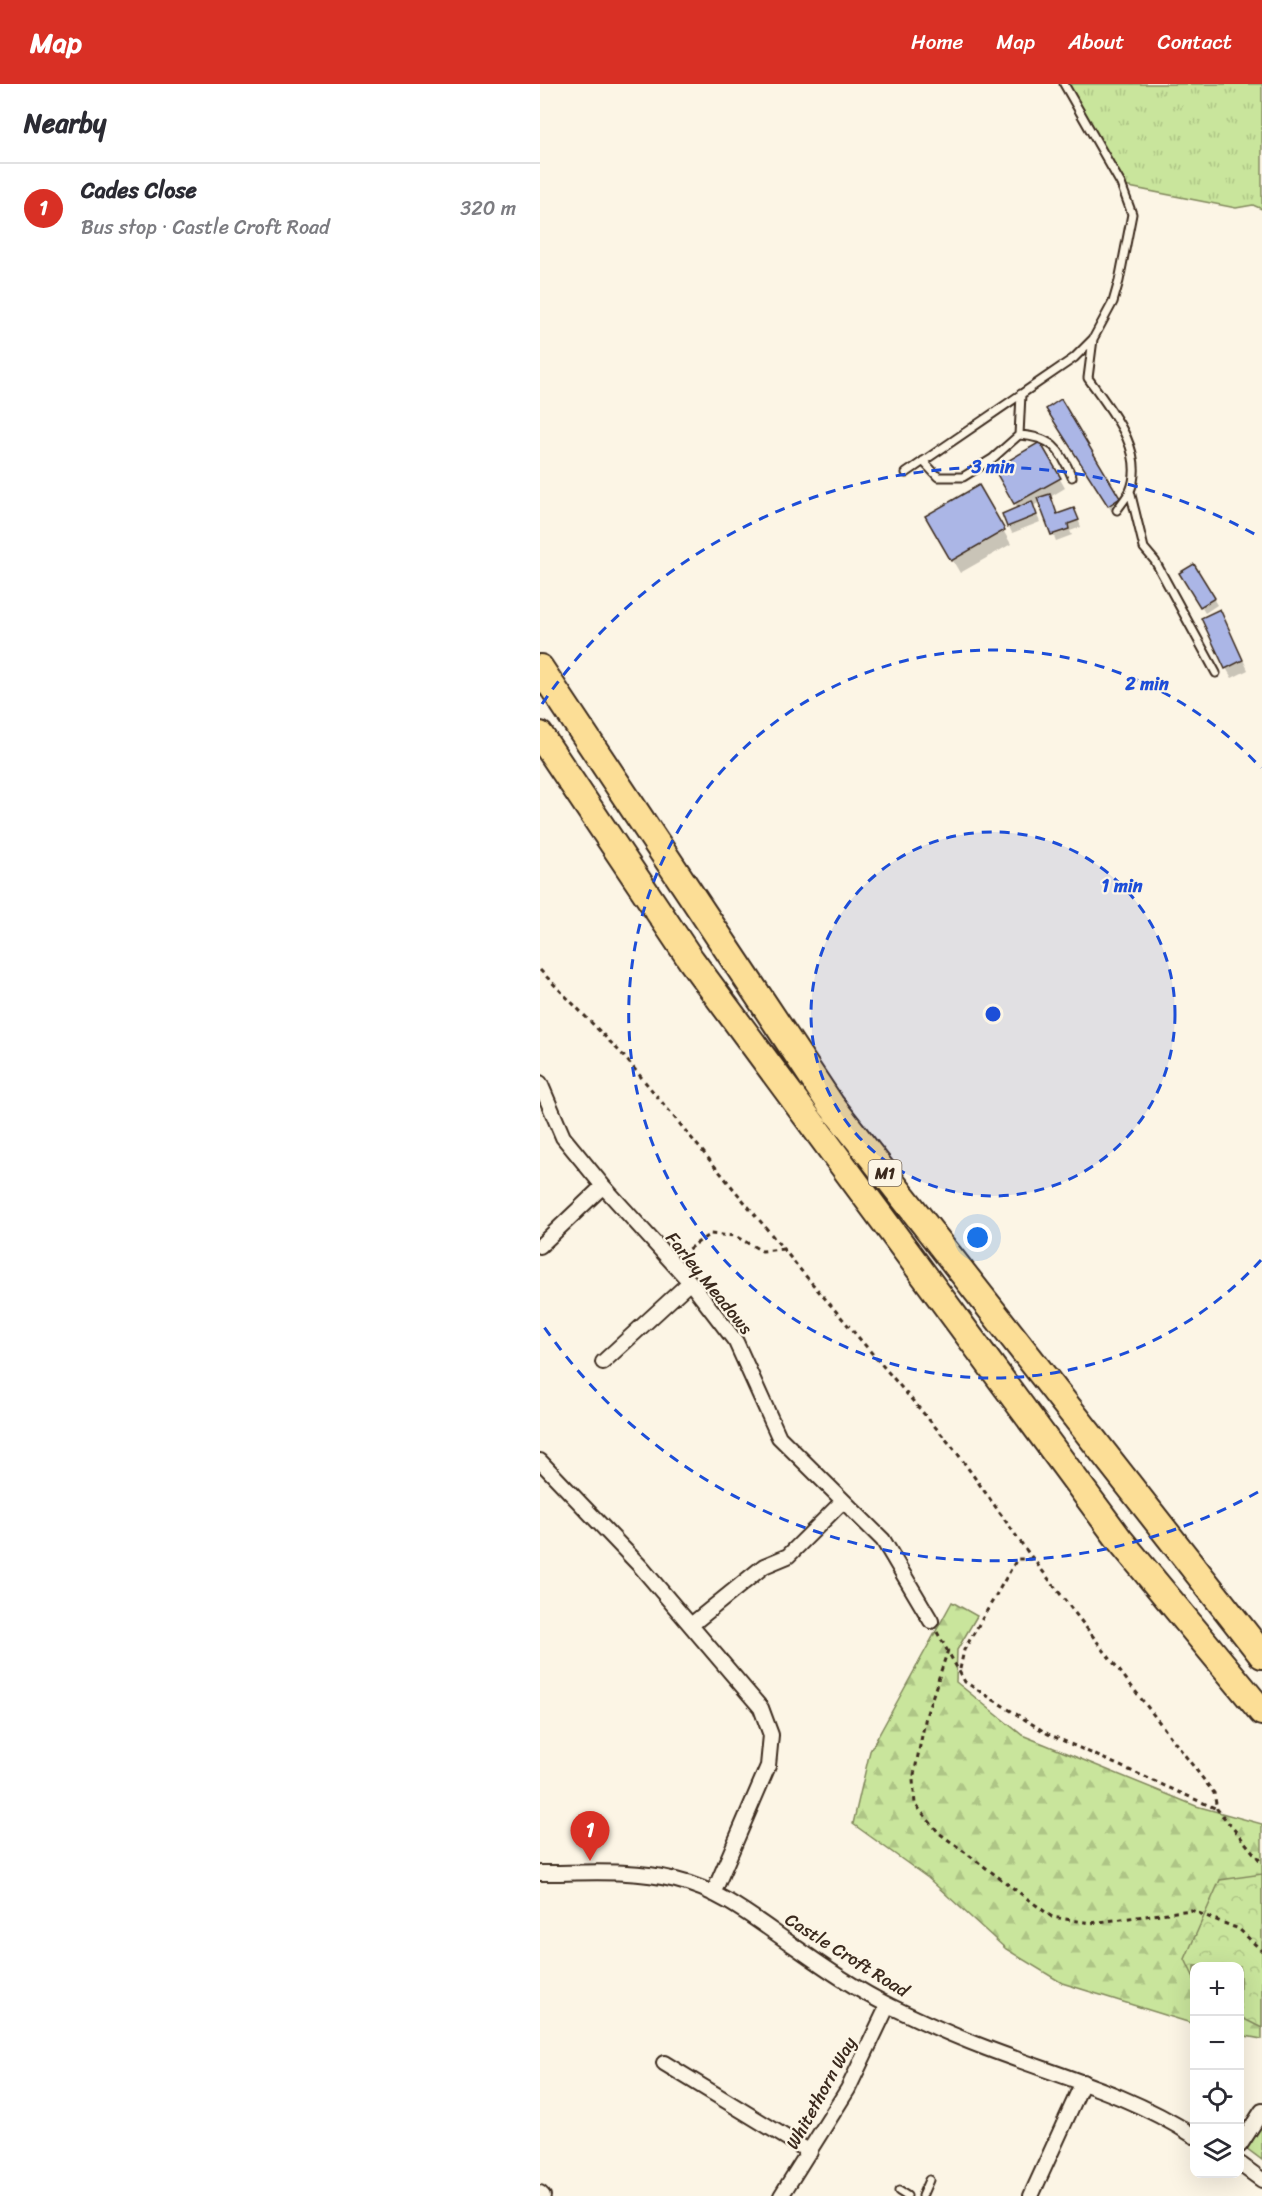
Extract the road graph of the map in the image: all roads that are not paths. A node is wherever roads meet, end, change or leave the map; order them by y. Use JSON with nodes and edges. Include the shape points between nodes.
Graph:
{"nodes":[{"id":1,"x":1064,"y":84,"type":"edge"},
{"id":2,"x":1093,"y":339,"type":"junction"},
{"id":3,"x":1021,"y":394,"type":"junction"},
{"id":4,"x":1019,"y":435,"type":"junction"},
{"id":5,"x":923,"y":461,"type":"junction"},
{"id":6,"x":906,"y":473,"type":"dead end"},
{"id":7,"x":1072,"y":477,"type":"dead end"},
{"id":8,"x":1130,"y":490,"type":"junction"},
{"id":9,"x":1117,"y":510,"type":"dead end"},
{"id":10,"x":540,"y":668,"type":"edge"},
{"id":11,"x":1216,"y":673,"type":"dead end"},
{"id":12,"x":540,"y":735,"type":"edge"},
{"id":13,"x":540,"y":1083,"type":"edge"},
{"id":14,"x":603,"y":1186,"type":"junction"},
{"id":15,"x":540,"y":1245,"type":"edge"},
{"id":16,"x":690,"y":1282,"type":"junction"},
{"id":17,"x":603,"y":1362,"type":"dead end"},
{"id":18,"x":540,"y":1461,"type":"edge"},
{"id":19,"x":843,"y":1502,"type":"junction"},
{"id":20,"x":931,"y":1621,"type":"road end"},
{"id":21,"x":691,"y":1625,"type":"junction"},
{"id":22,"x":1262,"y":1655,"type":"edge"},
{"id":23,"x":1262,"y":1712,"type":"edge"},
{"id":24,"x":540,"y":1873,"type":"edge"},
{"id":25,"x":713,"y":1894,"type":"junction"},
{"id":26,"x":888,"y":2005,"type":"junction"},
{"id":27,"x":664,"y":2063,"type":"dead end"},
{"id":28,"x":1083,"y":2082,"type":"junction"},
{"id":29,"x":1262,"y":2111,"type":"edge"},
{"id":30,"x":1190,"y":2133,"type":"edge"},
{"id":31,"x":1244,"y":2138,"type":"edge"},
{"id":32,"x":810,"y":2152,"type":"junction"},
{"id":33,"x":1244,"y":2167,"type":"edge"},
{"id":34,"x":929,"y":2180,"type":"dead end"},
{"id":35,"x":1262,"y":2180,"type":"edge"},
{"id":36,"x":899,"y":2191,"type":"dead end"},
{"id":37,"x":781,"y":2196,"type":"edge"},
{"id":38,"x":907,"y":2196,"type":"edge"},
{"id":39,"x":922,"y":2196,"type":"edge"},
{"id":40,"x":1031,"y":2196,"type":"edge"}],
"edges":[{"from":1,"to":2,"type":"lane","via":[[1121,184],[1132,214],[1113,302]]},
{"from":2,"to":3,"type":"lane","via":[[1074,358]]},
{"from":2,"to":8,"type":"lane","via":[[1088,378],[1124,430],[1134,464]]},
{"from":3,"to":4,"type":"lane"},
{"from":3,"to":5,"type":"lane"},
{"from":4,"to":5,"type":"lane","via":[[963,477],[938,477]]},
{"from":4,"to":7,"type":"lane","via":[[1049,441],[1066,462]]},
{"from":5,"to":6,"type":"lane"},
{"from":8,"to":9,"type":"lane"},
{"from":8,"to":11,"type":"lane","via":[[1144,548],[1155,561]]},
{"from":10,"to":22,"type":"highway","number":"M1","via":[[831,1105]]},
{"from":12,"to":23,"type":"highway","number":"M1","via":[[705,980],[1119,1539]]},
{"from":13,"to":14,"type":"street","name":"Farley Meadows","via":[[563,1137]]},
{"from":14,"to":15,"type":"street"},
{"from":14,"to":16,"type":"street","name":"Farley Meadows"},
{"from":16,"to":17,"type":"street"},
{"from":16,"to":19,"type":"street","name":"Farley Meadows","via":[[736,1342],[779,1437]]},
{"from":18,"to":21,"type":"street"},
{"from":19,"to":20,"type":"street","name":"Farley Meadows","via":[[883,1540]]},
{"from":19,"to":21,"type":"street","via":[[788,1556],[764,1566]]},
{"from":21,"to":25,"type":"street","via":[[761,1708],[771,1735],[768,1766]]},
{"from":24,"to":25,"type":"street","name":"Castle Croft Road","via":[[628,1873],[676,1880]]},
{"from":25,"to":26,"type":"street","name":"Castle Croft Road","via":[[748,1912],[793,1946]]},
{"from":26,"to":28,"type":"street","name":"Castle Croft Road","via":[[984,2048]]},
{"from":26,"to":32,"type":"street","name":"Whitethorn Way","via":[[848,2089]]},
{"from":27,"to":32,"type":"street"},
{"from":28,"to":30,"type":"street","name":"Castle Croft Road","via":[[1171,2120]]},
{"from":28,"to":40,"type":"street"},
{"from":29,"to":31,"type":"street"},
{"from":32,"to":37,"type":"street","name":"Whitethorn Way"},
{"from":33,"to":35,"type":"street"},
{"from":34,"to":39,"type":"lane"},
{"from":36,"to":38,"type":"lane"}]}
